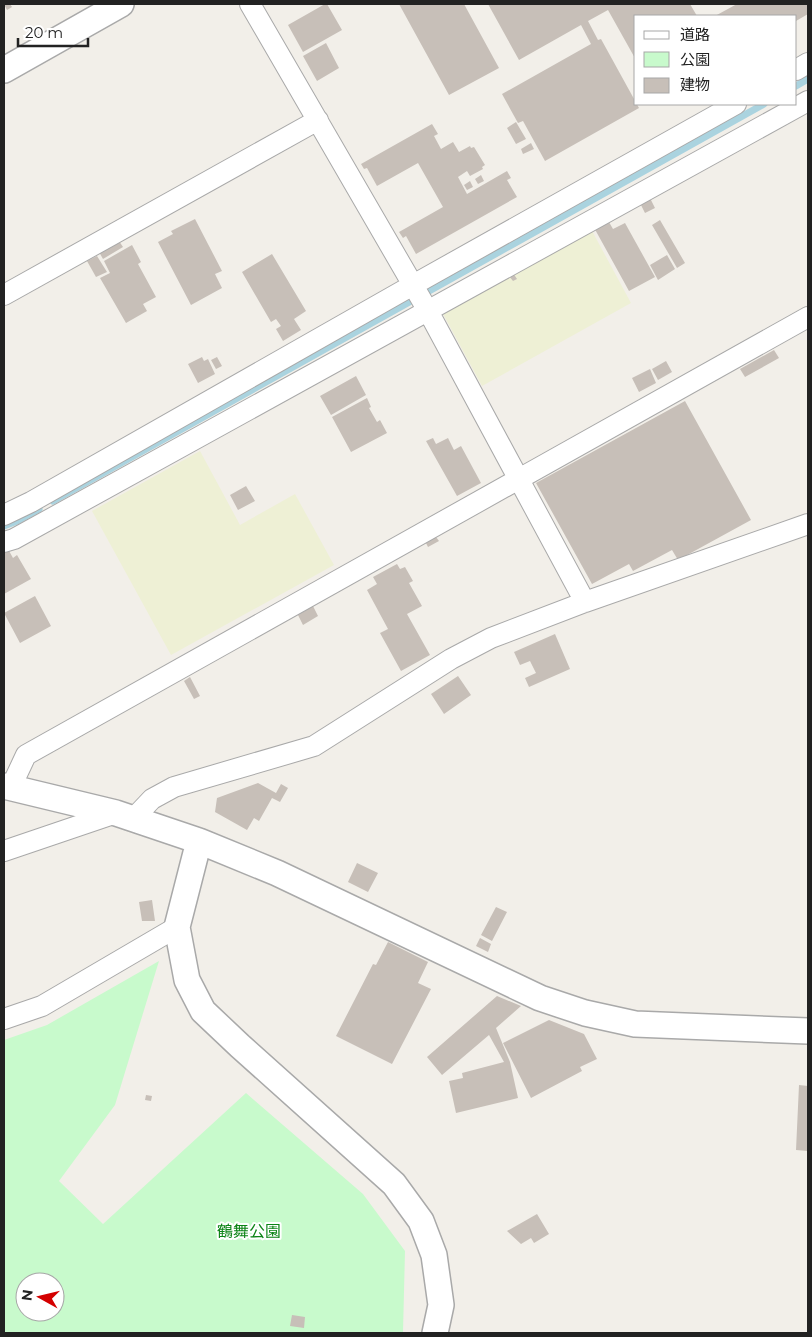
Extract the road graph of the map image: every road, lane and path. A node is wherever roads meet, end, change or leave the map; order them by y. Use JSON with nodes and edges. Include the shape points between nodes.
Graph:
{"nodes":[{"id":1,"x":122,"y":4,"type":"edge"},
{"id":2,"x":250,"y":4,"type":"edge"},
{"id":3,"x":808,"y":63,"type":"edge"},
{"id":4,"x":797,"y":69,"type":"edge"},
{"id":5,"x":4,"y":70,"type":"edge"},
{"id":6,"x":808,"y":101,"type":"edge"},
{"id":7,"x":734,"y":105,"type":"edge"},
{"id":8,"x":318,"y":120,"type":"junction"},
{"id":9,"x":413,"y":285,"type":"junction"},
{"id":10,"x":4,"y":295,"type":"edge"},
{"id":11,"x":428,"y":311,"type":"junction"},
{"id":12,"x":808,"y":317,"type":"edge"},
{"id":13,"x":519,"y":478,"type":"junction"},
{"id":14,"x":4,"y":515,"type":"edge"},
{"id":15,"x":808,"y":524,"type":"edge"},
{"id":16,"x":4,"y":542,"type":"edge"},
{"id":17,"x":586,"y":602,"type":"junction"},
{"id":18,"x":7,"y":786,"type":"edge"},
{"id":19,"x":125,"y":816,"type":"junction"},
{"id":20,"x":199,"y":841,"type":"junction"},
{"id":21,"x":4,"y":851,"type":"edge"},
{"id":22,"x":177,"y":927,"type":"junction"},
{"id":23,"x":4,"y":1019,"type":"edge"},
{"id":24,"x":808,"y":1032,"type":"edge"},
{"id":25,"x":435,"y":1333,"type":"edge"}],
"edges":[{"from":1,"to":5,"type":"street"},
{"from":2,"to":8,"type":"street"},
{"from":3,"to":4,"type":"street"},
{"from":6,"to":11,"type":"street"},
{"from":7,"to":9,"type":"street"},
{"from":8,"to":9,"type":"street"},
{"from":8,"to":10,"type":"street"},
{"from":9,"to":11,"type":"street"},
{"from":9,"to":14,"type":"street"},
{"from":11,"to":13,"type":"street"},
{"from":11,"to":16,"type":"street"},
{"from":12,"to":13,"type":"street"},
{"from":13,"to":17,"type":"street"},
{"from":13,"to":18,"type":"street","via":[[26,755]]},
{"from":15,"to":17,"type":"street"},
{"from":17,"to":19,"type":"street","via":[[491,638],[451,658],[314,746],[174,787]]},
{"from":18,"to":19,"type":"street"},
{"from":19,"to":20,"type":"street"},
{"from":19,"to":21,"type":"street"},
{"from":20,"to":22,"type":"street"},
{"from":20,"to":24,"type":"street","via":[[277,873],[540,998],[585,1013],[634,1024]]},
{"from":22,"to":23,"type":"street","via":[[42,1006]]},
{"from":22,"to":25,"type":"street","via":[[187,980],[203,1010],[394,1184],[421,1221],[434,1255],[441,1305]]}]}
